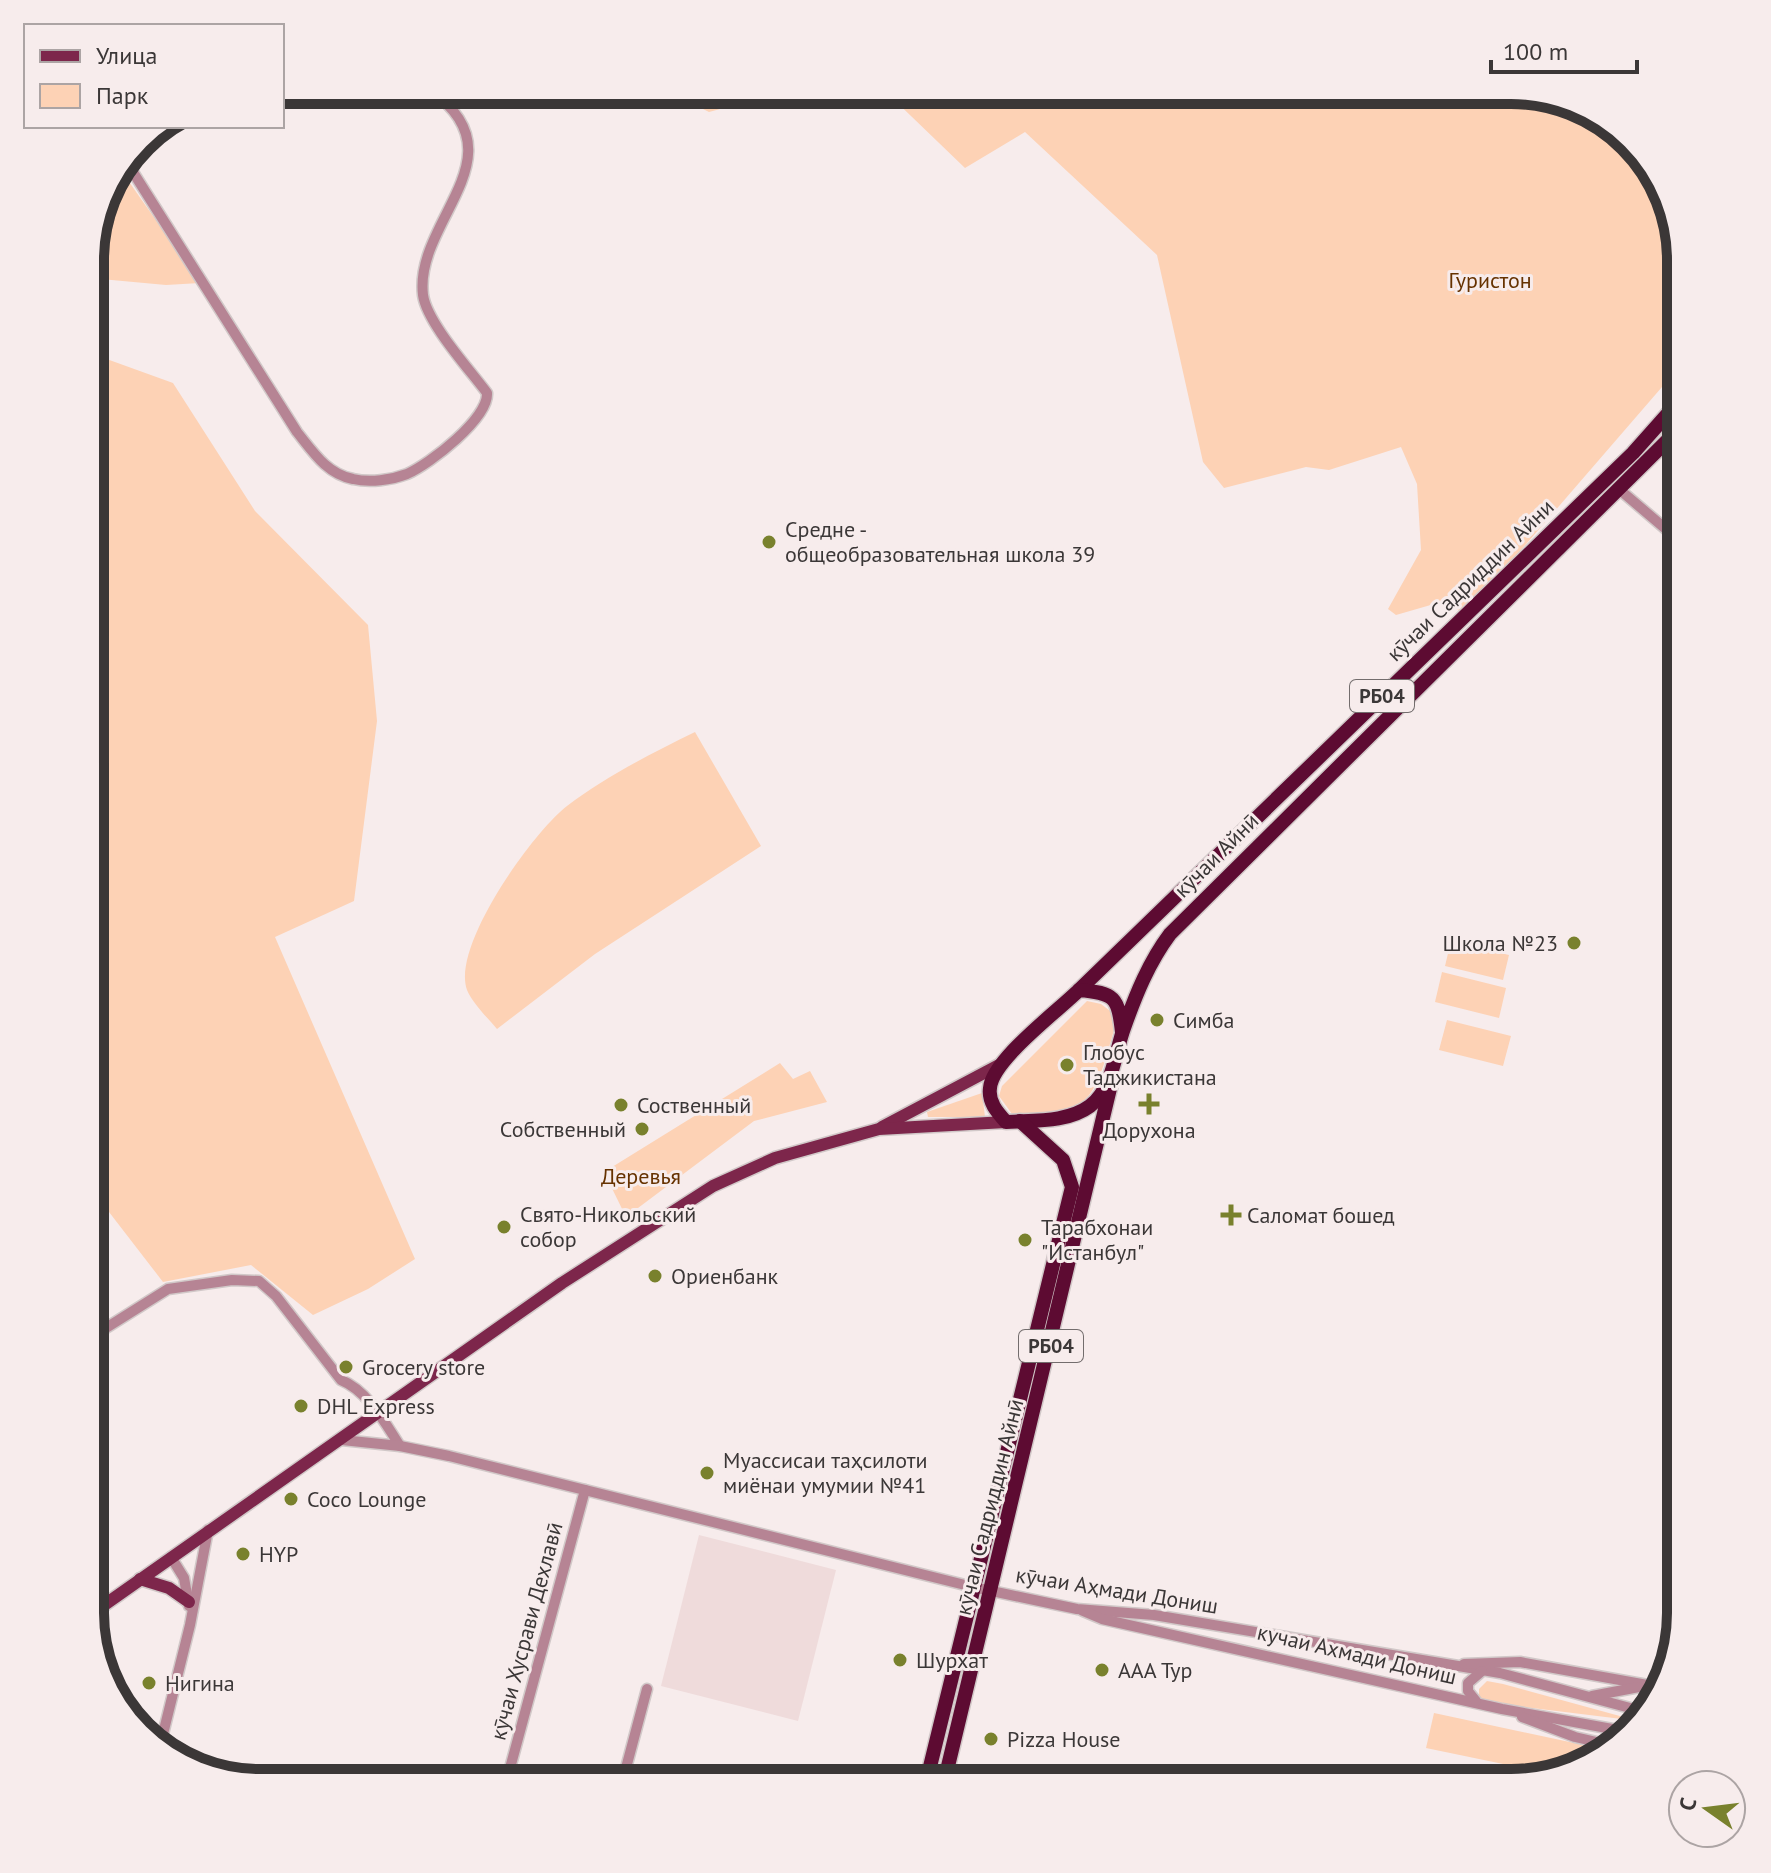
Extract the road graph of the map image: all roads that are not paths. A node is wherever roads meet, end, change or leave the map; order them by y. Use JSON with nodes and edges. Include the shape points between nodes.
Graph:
{"nodes":[{"id":1,"x":445,"y":104,"type":"edge"},
{"id":2,"x":132,"y":170,"type":"edge"},
{"id":3,"x":1667,"y":415,"type":"edge"},
{"id":4,"x":1667,"y":441,"type":"edge"},
{"id":5,"x":1620,"y":490,"type":"junction"},
{"id":6,"x":1667,"y":530,"type":"edge"},
{"id":7,"x":1372,"y":732,"type":"joint"},
{"id":8,"x":1079,"y":990,"type":"junction"},
{"id":9,"x":1122,"y":1032,"type":"junction"},
{"id":10,"x":999,"y":1065,"type":"junction"},
{"id":11,"x":1113,"y":1067,"type":"junction"},
{"id":12,"x":1013,"y":1121,"type":"junction"},
{"id":13,"x":879,"y":1129,"type":"junction"},
{"id":14,"x":104,"y":1329,"type":"edge"},
{"id":15,"x":379,"y":1412,"type":"junction"},
{"id":16,"x":342,"y":1440,"type":"junction"},
{"id":17,"x":400,"y":1446,"type":"junction"},
{"id":18,"x":585,"y":1490,"type":"junction"},
{"id":19,"x":208,"y":1530,"type":"junction"},
{"id":20,"x":171,"y":1557,"type":"junction"},
{"id":21,"x":140,"y":1579,"type":"junction"},
{"id":22,"x":973,"y":1587,"type":"junction"},
{"id":23,"x":992,"y":1591,"type":"junction"},
{"id":24,"x":189,"y":1602,"type":"junction"},
{"id":25,"x":104,"y":1605,"type":"edge"},
{"id":26,"x":1077,"y":1609,"type":"junction"},
{"id":27,"x":190,"y":1625,"type":"junction"},
{"id":28,"x":1452,"y":1666,"type":"junction"},
{"id":29,"x":1484,"y":1670,"type":"junction"},
{"id":30,"x":1649,"y":1685,"type":"edge"},
{"id":31,"x":647,"y":1689,"type":"dead end"},
{"id":32,"x":1647,"y":1689,"type":"edge"},
{"id":33,"x":1590,"y":1697,"type":"junction"},
{"id":34,"x":1477,"y":1702,"type":"junction"},
{"id":35,"x":1502,"y":1709,"type":"junction"},
{"id":36,"x":1634,"y":1709,"type":"edge"},
{"id":37,"x":1615,"y":1729,"type":"edge"},
{"id":38,"x":163,"y":1735,"type":"edge"},
{"id":39,"x":1599,"y":1742,"type":"edge"},
{"id":40,"x":510,"y":1769,"type":"edge"},
{"id":41,"x":626,"y":1769,"type":"edge"},
{"id":42,"x":929,"y":1769,"type":"edge"},
{"id":43,"x":948,"y":1769,"type":"edge"}],
"edges":[{"from":1,"to":2,"type":"street","via":[[456,115],[470,147],[469,166],[426,268],[424,300],[488,399],[477,419],[419,468],[389,479],[350,479],[322,463],[297,432]]},
{"from":3,"to":8,"type":"highway","name":"кӯчаи Садриддин Айни","number":"РБ04"},
{"from":4,"to":5,"type":"highway","name":"кӯчаи Садриддин Айни","number":"РБ04"},
{"from":5,"to":6,"type":"street"},
{"from":5,"to":7,"type":"highway","name":"кӯчаи Садриддин Айни","number":"РБ04"},
{"from":7,"to":9,"type":"highway","name":"кӯчаи Айнӣ","number":"РБ04","via":[[1170,934]]},
{"from":8,"to":9,"type":"highway","via":[[1114,998]]},
{"from":8,"to":10,"type":"highway","number":"РБ04"},
{"from":9,"to":11,"type":"highway","number":"РБ04"},
{"from":10,"to":12,"type":"highway","number":"РБ04","via":[[990,1097]]},
{"from":10,"to":13,"type":"main road"},
{"from":11,"to":12,"type":"highway","number":"РБ04","via":[[1087,1108],[1061,1117]]},
{"from":11,"to":23,"type":"highway","name":"кӯчаи Садриддин Айнӣ","number":"РБ04"},
{"from":12,"to":13,"type":"main road"},
{"from":12,"to":22,"type":"highway","name":"кӯчаи Садриддин Айнӣ","number":"РБ04","via":[[1063,1160],[1072,1187]]},
{"from":13,"to":15,"type":"main road","via":[[775,1158],[713,1186]]},
{"from":14,"to":15,"type":"street","via":[[168,1289],[252,1278],[276,1296],[341,1380]]},
{"from":15,"to":16,"type":"main road"},
{"from":15,"to":17,"type":"street"},
{"from":16,"to":17,"type":"street","name":"кӯчаи Аҳмади Дониш"},
{"from":16,"to":19,"type":"main road"},
{"from":17,"to":18,"type":"street","name":"кӯчаи Аҳмади Дониш"},
{"from":18,"to":22,"type":"street","name":"кӯчаи Аҳмади Дониш"},
{"from":18,"to":40,"type":"street","name":"кӯчаи Хусрави Дехлавӣ"},
{"from":19,"to":20,"type":"main road"},
{"from":19,"to":27,"type":"street"},
{"from":20,"to":21,"type":"main road"},
{"from":20,"to":24,"type":"street","via":[[184,1578]]},
{"from":21,"to":24,"type":"main road","via":[[169,1588]]},
{"from":21,"to":25,"type":"main road"},
{"from":22,"to":23,"type":"street","name":"кӯчаи Аҳмади Дониш"},
{"from":22,"to":42,"type":"highway","name":"кӯчаи Садриддин Айнӣ","number":"РБ04"},
{"from":23,"to":26,"type":"street","name":"кӯчаи Аҳмади Дониш"},
{"from":23,"to":43,"type":"highway","name":"кӯчаи Садриддин Айнӣ","number":"РБ04"},
{"from":24,"to":27,"type":"street"},
{"from":26,"to":28,"type":"street","name":"кӯчаи Аҳмади Дониш","via":[[1154,1615]]},
{"from":26,"to":34,"type":"street","name":"кучаи Ахмади Дониш","via":[[1102,1619]]},
{"from":27,"to":38,"type":"street"},
{"from":28,"to":29,"type":"street","name":"кӯчаи Аҳмади Дониш"},
{"from":28,"to":30,"type":"street","via":[[1520,1662]]},
{"from":29,"to":33,"type":"street","name":"кӯчаи Аҳмади Дониш"},
{"from":29,"to":34,"type":"street","via":[[1468,1683]]},
{"from":31,"to":41,"type":"street"},
{"from":32,"to":33,"type":"street"},
{"from":33,"to":36,"type":"street","name":"кӯчаи Аҳмади Дониш"},
{"from":34,"to":35,"type":"street","name":"кучаи Ахмади Дониш"},
{"from":35,"to":37,"type":"street","name":"кучаи Ахмади Дониш"},
{"from":35,"to":39,"type":"street"}]}
